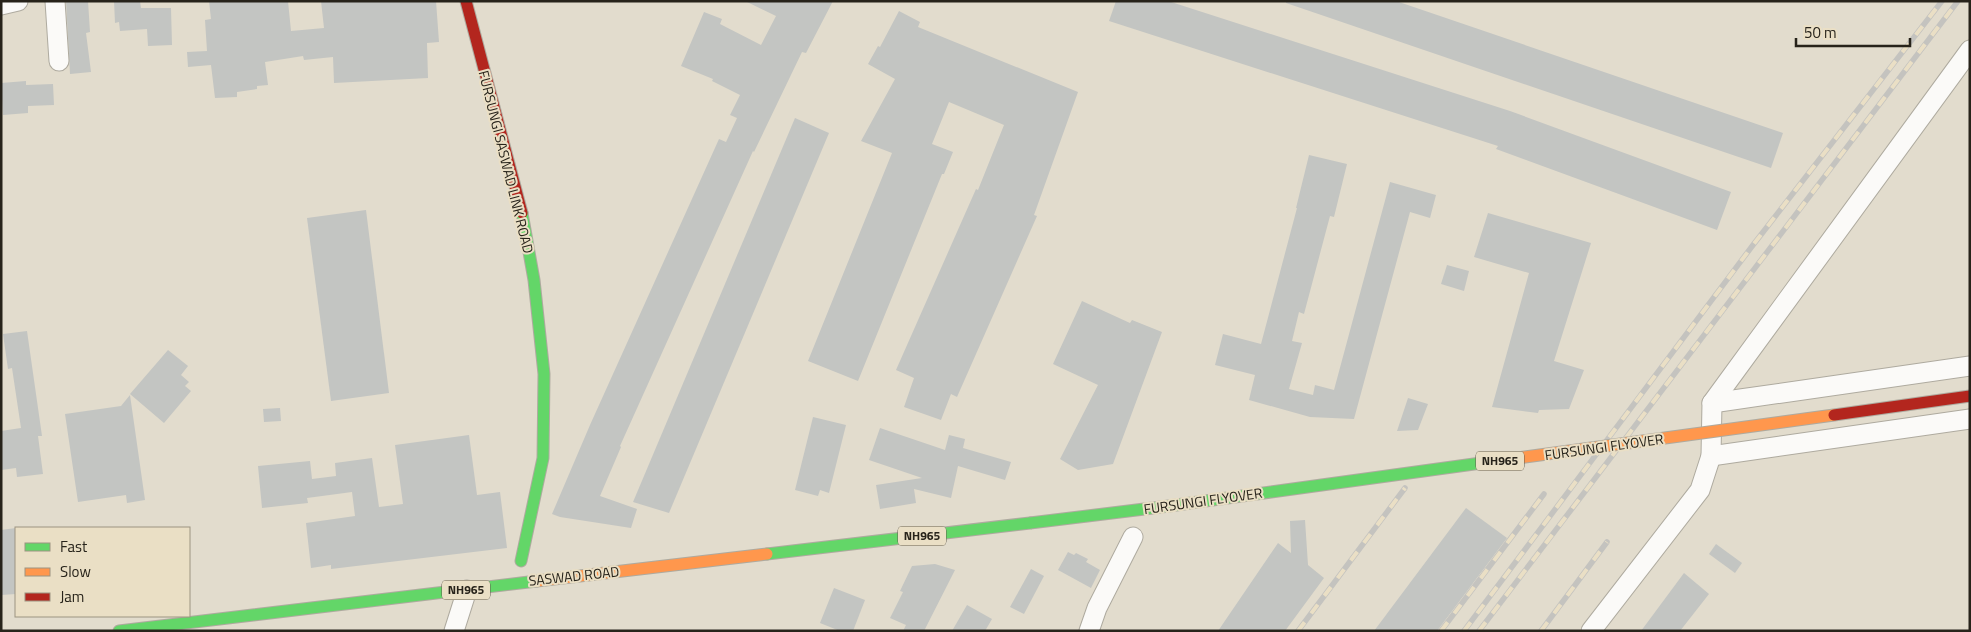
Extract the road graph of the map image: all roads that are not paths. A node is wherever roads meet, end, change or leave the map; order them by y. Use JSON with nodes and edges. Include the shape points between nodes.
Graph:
{"nodes":[{"id":1,"x":18,"y":1,"type":"edge"},
{"id":2,"x":55,"y":1,"type":"edge"},
{"id":3,"x":466,"y":1,"type":"edge"},
{"id":4,"x":1,"y":5,"type":"edge"},
{"id":5,"x":1970,"y":50,"type":"edge"},
{"id":6,"x":59,"y":61,"type":"dead end"},
{"id":7,"x":1970,"y":366,"type":"edge"},
{"id":8,"x":1970,"y":396,"type":"edge"},
{"id":9,"x":1712,"y":403,"type":"junction"},
{"id":10,"x":1970,"y":419,"type":"edge"},
{"id":11,"x":1711,"y":456,"type":"junction"},
{"id":12,"x":1030,"y":523,"type":"joint"},
{"id":13,"x":1133,"y":537,"type":"dead end"},
{"id":14,"x":521,"y":561,"type":"dead end"},
{"id":15,"x":466,"y":590,"type":"junction"},
{"id":16,"x":118,"y":631,"type":"edge"},
{"id":17,"x":454,"y":631,"type":"edge"},
{"id":18,"x":1089,"y":631,"type":"edge"},
{"id":19,"x":1591,"y":631,"type":"edge"}],
"edges":[{"from":1,"to":4,"type":"street"},
{"from":2,"to":6,"type":"street"},
{"from":3,"to":14,"type":"main road","name":"FURSUNGI SASWAD LINK ROAD","via":[[526,227],[544,374],[543,458]]},
{"from":5,"to":9,"type":"street"},
{"from":7,"to":9,"type":"street"},
{"from":8,"to":12,"type":"main road","name":"FURSUNGI FLYOVER","number":"NH965","bridge":true},
{"from":9,"to":11,"type":"street"},
{"from":10,"to":11,"type":"street"},
{"from":11,"to":19,"type":"street","via":[[1700,490]]},
{"from":12,"to":15,"type":"main road","name":"SASWAD ROAD","number":"NH965"},
{"from":13,"to":18,"type":"street","via":[[1097,608]]},
{"from":15,"to":16,"type":"main road","name":"SASWAD ROAD","number":"NH965"},
{"from":15,"to":17,"type":"street"}]}
